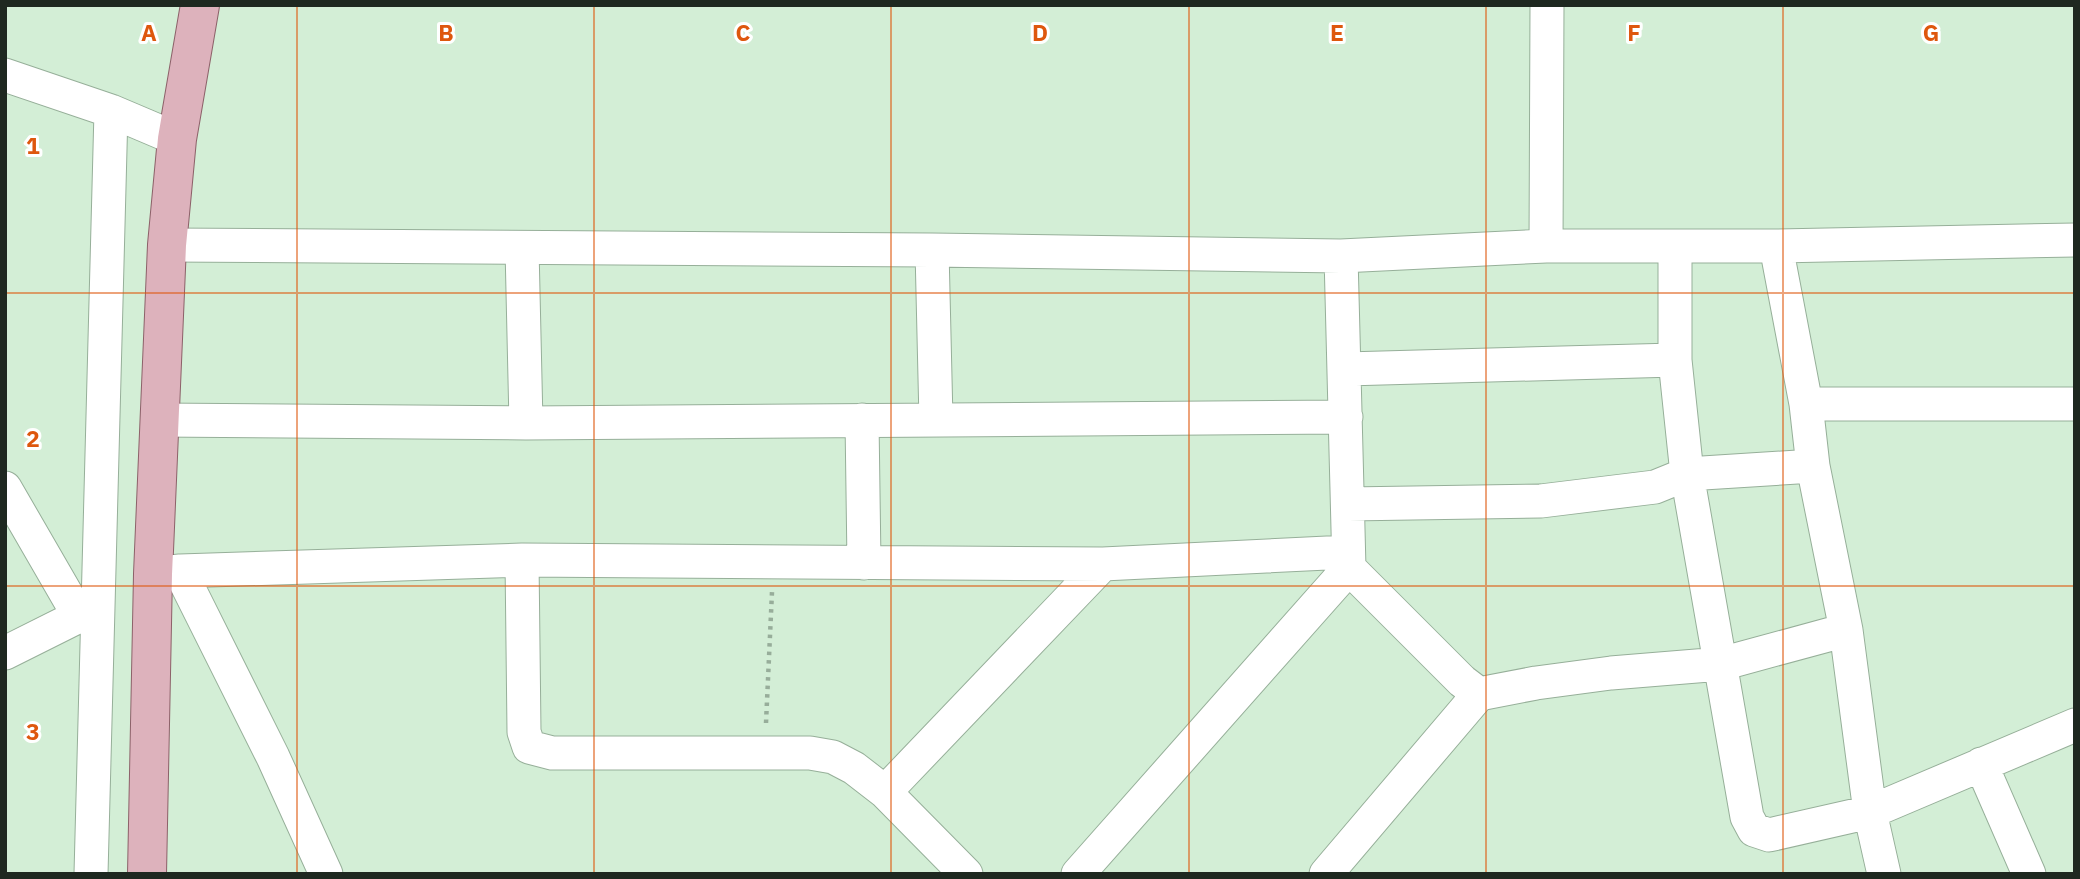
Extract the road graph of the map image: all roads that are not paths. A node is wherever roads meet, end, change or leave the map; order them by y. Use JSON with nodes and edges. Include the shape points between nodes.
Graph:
{"nodes":[{"id":1,"x":200,"y":5,"type":"edge"},
{"id":2,"x":1551,"y":7,"type":"edge"},
{"id":3,"x":5,"y":75,"type":"edge"},
{"id":4,"x":111,"y":111,"type":"junction"},
{"id":5,"x":177,"y":139,"type":"junction"},
{"id":6,"x":2075,"y":240,"type":"edge"},
{"id":7,"x":167,"y":245,"type":"junction"},
{"id":8,"x":1546,"y":246,"type":"junction"},
{"id":9,"x":1776,"y":246,"type":"junction"},
{"id":10,"x":1675,"y":247,"type":"junction"},
{"id":11,"x":522,"y":248,"type":"junction"},
{"id":12,"x":932,"y":250,"type":"junction"},
{"id":13,"x":1341,"y":256,"type":"junction"},
{"id":14,"x":1675,"y":360,"type":"junction"},
{"id":15,"x":1346,"y":369,"type":"junction"},
{"id":16,"x":1806,"y":404,"type":"junction"},
{"id":17,"x":2075,"y":404,"type":"edge"},
{"id":18,"x":1346,"y":417,"type":"junction"},
{"id":19,"x":158,"y":420,"type":"junction"},
{"id":20,"x":862,"y":420,"type":"junction"},
{"id":21,"x":936,"y":420,"type":"junction"},
{"id":22,"x":526,"y":423,"type":"junction"},
{"id":23,"x":1813,"y":466,"type":"junction"},
{"id":24,"x":1687,"y":474,"type":"junction"},
{"id":25,"x":5,"y":488,"type":"edge"},
{"id":26,"x":1348,"y":504,"type":"junction"},
{"id":27,"x":522,"y":559,"type":"junction"},
{"id":28,"x":1348,"y":560,"type":"junction"},
{"id":29,"x":864,"y":564,"type":"junction"},
{"id":30,"x":1103,"y":564,"type":"junction"},
{"id":31,"x":166,"y":572,"type":"junction"},
{"id":32,"x":88,"y":611,"type":"junction"},
{"id":33,"x":1846,"y":631,"type":"junction"},
{"id":34,"x":5,"y":653,"type":"edge"},
{"id":35,"x":1721,"y":664,"type":"junction"},
{"id":36,"x":1479,"y":694,"type":"junction"},
{"id":37,"x":2075,"y":725,"type":"edge"},
{"id":38,"x":1982,"y":764,"type":"junction"},
{"id":39,"x":885,"y":792,"type":"junction"},
{"id":40,"x":1871,"y":812,"type":"junction"},
{"id":41,"x":1328,"y":873,"type":"edge"},
{"id":42,"x":91,"y":874,"type":"edge"},
{"id":43,"x":147,"y":874,"type":"edge"},
{"id":44,"x":326,"y":874,"type":"edge"},
{"id":45,"x":966,"y":874,"type":"edge"},
{"id":46,"x":1078,"y":874,"type":"edge"},
{"id":47,"x":1884,"y":874,"type":"edge"},
{"id":48,"x":2029,"y":874,"type":"edge"}],
"edges":[{"from":1,"to":5,"type":"main road"},
{"from":2,"to":8,"type":"street"},
{"from":3,"to":4,"type":"street"},
{"from":4,"to":5,"type":"street"},
{"from":4,"to":32,"type":"street"},
{"from":5,"to":7,"type":"main road"},
{"from":6,"to":9,"type":"street"},
{"from":7,"to":11,"type":"street"},
{"from":7,"to":19,"type":"main road"},
{"from":8,"to":10,"type":"street"},
{"from":8,"to":13,"type":"street"},
{"from":9,"to":10,"type":"street"},
{"from":9,"to":16,"type":"street"},
{"from":10,"to":14,"type":"street"},
{"from":11,"to":12,"type":"street"},
{"from":11,"to":22,"type":"street"},
{"from":12,"to":13,"type":"street"},
{"from":12,"to":21,"type":"street"},
{"from":13,"to":15,"type":"street"},
{"from":14,"to":15,"type":"street"},
{"from":14,"to":24,"type":"street"},
{"from":15,"to":18,"type":"street"},
{"from":16,"to":17,"type":"street"},
{"from":16,"to":23,"type":"street"},
{"from":18,"to":21,"type":"street"},
{"from":18,"to":26,"type":"street"},
{"from":19,"to":22,"type":"street"},
{"from":19,"to":31,"type":"main road"},
{"from":20,"to":21,"type":"street"},
{"from":20,"to":22,"type":"street"},
{"from":20,"to":29,"type":"street"},
{"from":23,"to":24,"type":"street"},
{"from":23,"to":33,"type":"street"},
{"from":24,"to":26,"type":"street","via":[[1654,487],[1541,501]]},
{"from":24,"to":35,"type":"street"},
{"from":25,"to":32,"type":"street"},
{"from":26,"to":28,"type":"street"},
{"from":27,"to":29,"type":"street"},
{"from":27,"to":31,"type":"street"},
{"from":27,"to":39,"type":"street","via":[[524,732],[529,747],[552,753],[810,752],[854,768]]},
{"from":28,"to":30,"type":"street"},
{"from":28,"to":36,"type":"street"},
{"from":28,"to":46,"type":"street"},
{"from":29,"to":30,"type":"street"},
{"from":30,"to":39,"type":"street"},
{"from":31,"to":43,"type":"main road"},
{"from":31,"to":44,"type":"street","via":[[273,757]]},
{"from":32,"to":34,"type":"street"},
{"from":32,"to":42,"type":"street"},
{"from":33,"to":35,"type":"street"},
{"from":33,"to":40,"type":"street"},
{"from":35,"to":36,"type":"street","via":[[1599,675]]},
{"from":35,"to":40,"type":"street","via":[[1747,817],[1754,830],[1769,835]]},
{"from":36,"to":41,"type":"street"},
{"from":37,"to":38,"type":"street"},
{"from":38,"to":40,"type":"street"},
{"from":38,"to":48,"type":"street"},
{"from":39,"to":45,"type":"street"},
{"from":40,"to":47,"type":"street"}]}
